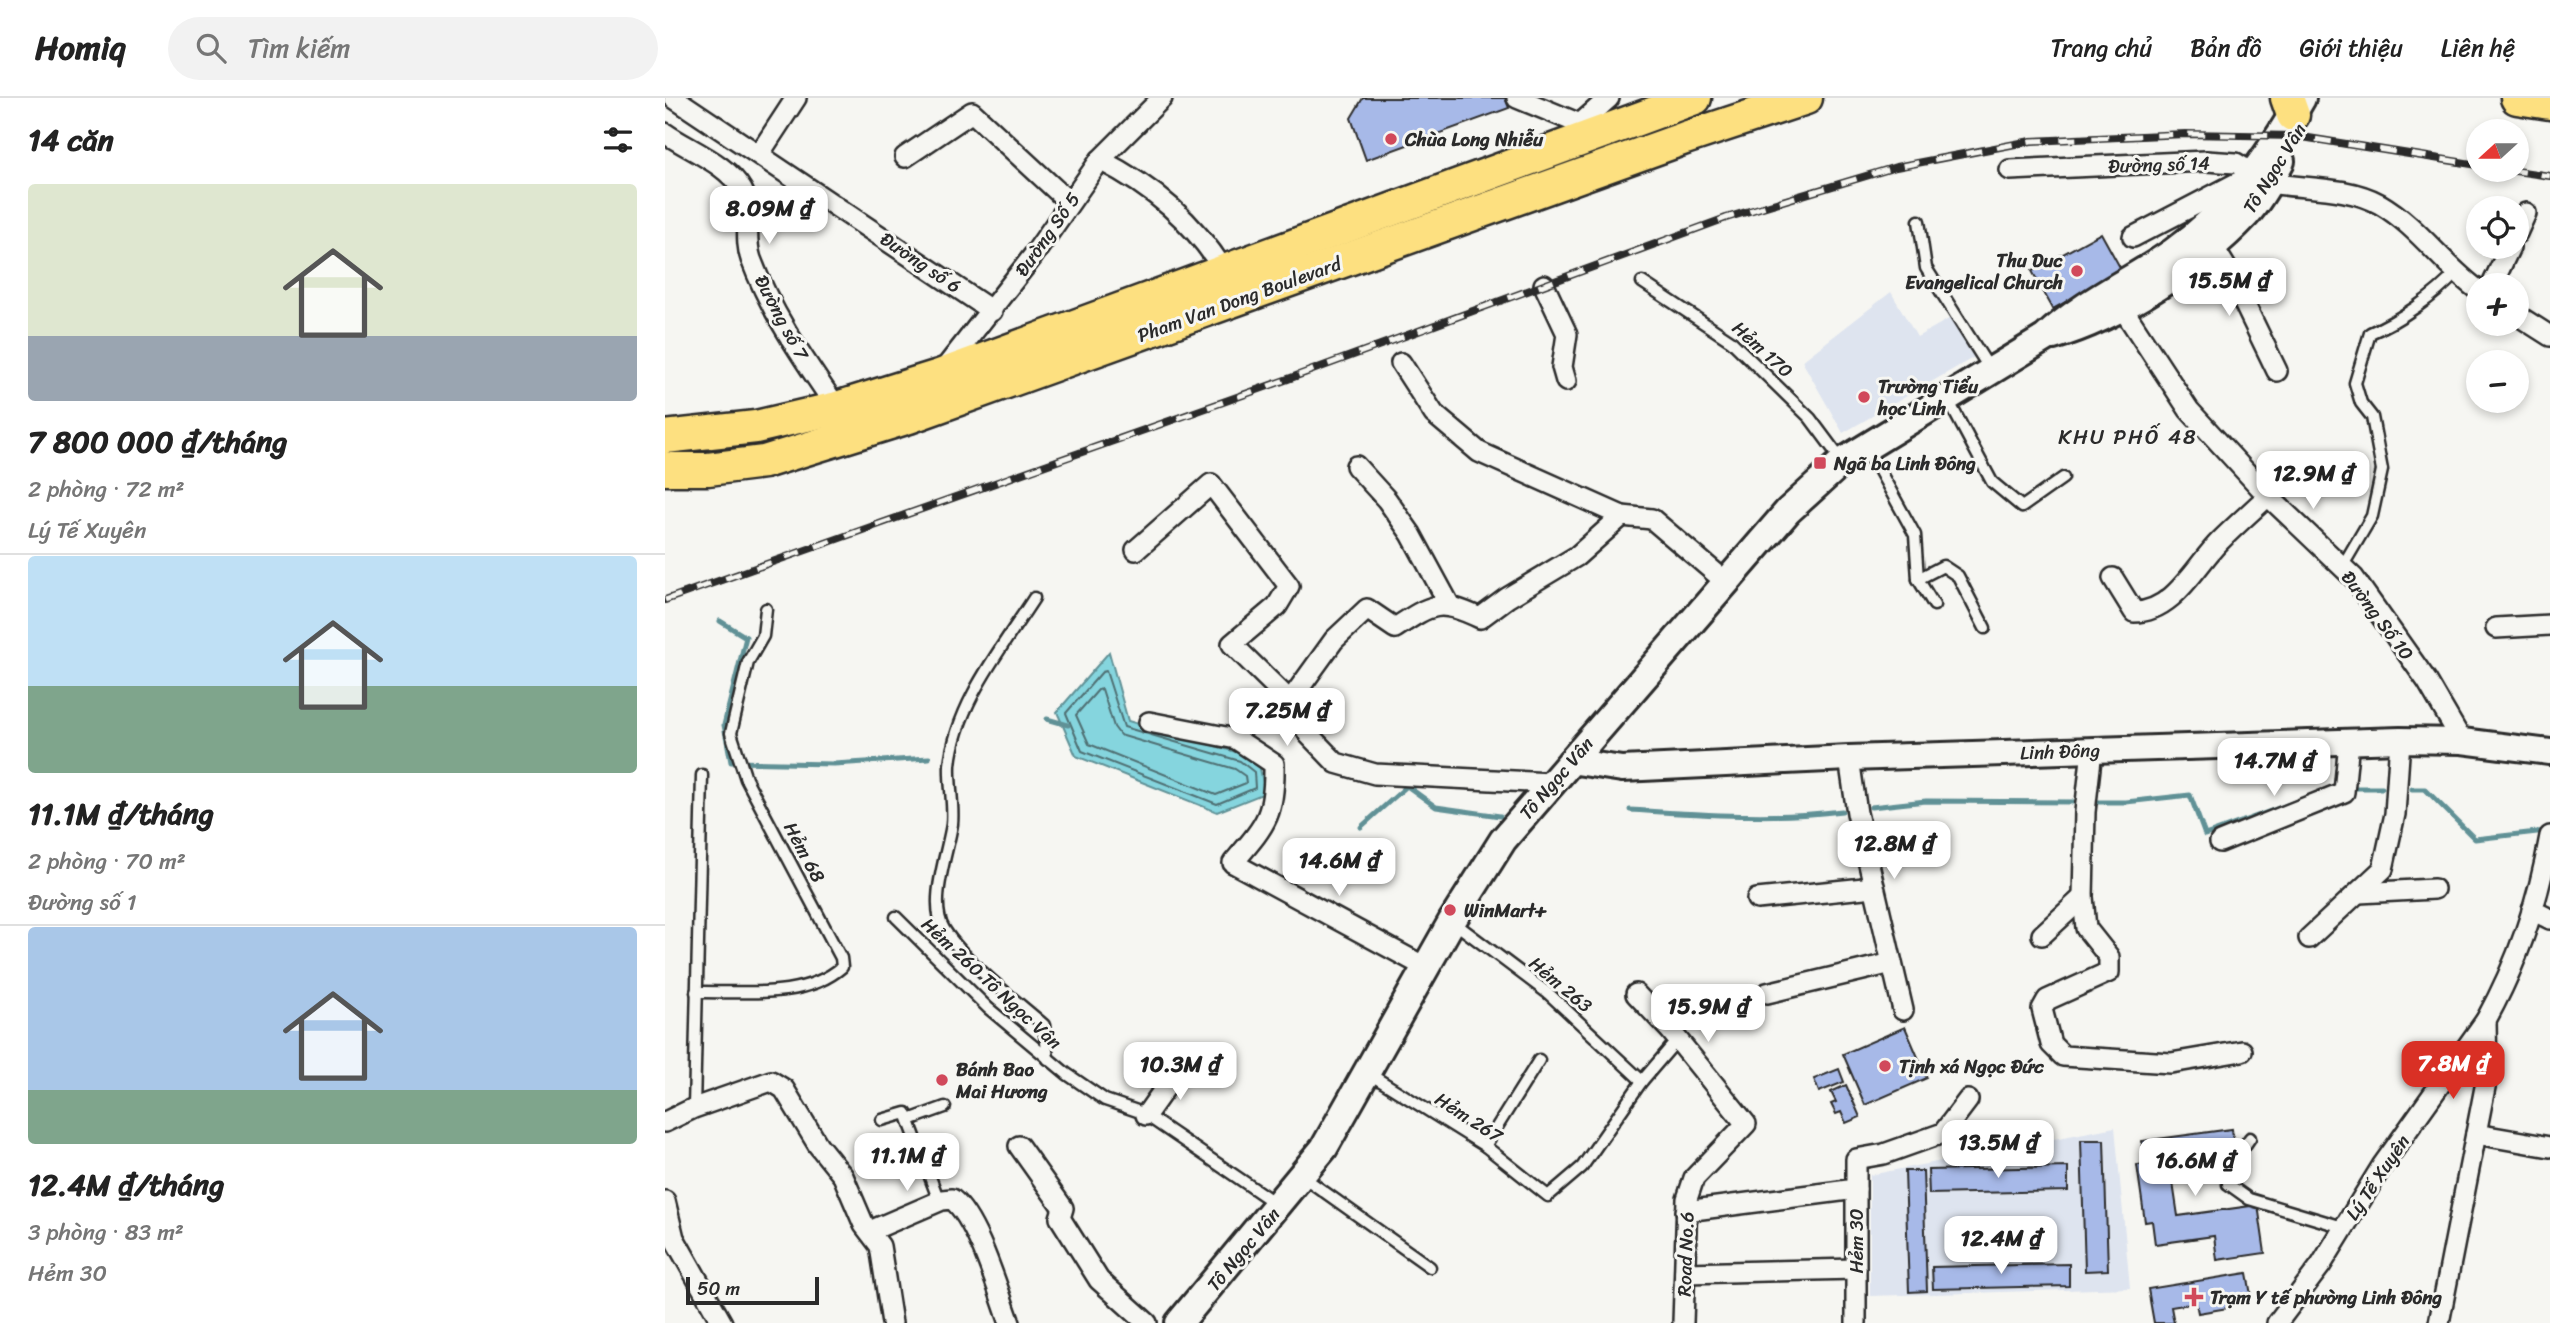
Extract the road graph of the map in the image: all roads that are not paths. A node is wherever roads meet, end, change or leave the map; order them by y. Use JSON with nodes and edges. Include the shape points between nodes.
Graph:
{"nodes":[{"id":1,"x":672,"y":98,"type":"edge"},
{"id":2,"x":796,"y":98,"type":"edge"},
{"id":3,"x":1162,"y":98,"type":"edge"},
{"id":4,"x":1517,"y":98,"type":"edge"},
{"id":5,"x":1609,"y":98,"type":"edge"},
{"id":6,"x":1695,"y":98,"type":"edge"},
{"id":7,"x":1806,"y":98,"type":"edge"},
{"id":8,"x":2517,"y":98,"type":"edge"},
{"id":9,"x":2300,"y":102,"type":"edge"},
{"id":10,"x":2550,"y":103,"type":"edge"},
{"id":11,"x":665,"y":105,"type":"edge"},
{"id":12,"x":1591,"y":129,"type":"junction"},
{"id":13,"x":665,"y":133,"type":"edge"},
{"id":14,"x":760,"y":153,"type":"junction"},
{"id":15,"x":905,"y":157,"type":"dead end"},
{"id":16,"x":1100,"y":160,"type":"junction"},
{"id":17,"x":2010,"y":170,"type":"dead end"},
{"id":18,"x":2261,"y":179,"type":"junction"},
{"id":19,"x":1069,"y":202,"type":"junction"},
{"id":20,"x":1919,"y":220,"type":"dead end"},
{"id":21,"x":2133,"y":237,"type":"dead end"},
{"id":22,"x":2213,"y":246,"type":"junction"},
{"id":23,"x":1225,"y":272,"type":"junction"},
{"id":24,"x":2457,"y":272,"type":"junction"},
{"id":25,"x":2466,"y":280,"type":"edge"},
{"id":26,"x":1642,"y":282,"type":"dead end"},
{"id":27,"x":1544,"y":285,"type":"dead end"},
{"id":28,"x":2121,"y":306,"type":"junction"},
{"id":29,"x":992,"y":311,"type":"junction"},
{"id":30,"x":2529,"y":323,"type":"edge"},
{"id":31,"x":2550,"y":336,"type":"edge"},
{"id":32,"x":2045,"y":338,"type":"junction"},
{"id":33,"x":1401,"y":363,"type":"dead end"},
{"id":34,"x":1991,"y":371,"type":"junction"},
{"id":35,"x":2277,"y":371,"type":"dead end"},
{"id":36,"x":939,"y":376,"type":"junction"},
{"id":37,"x":1566,"y":381,"type":"dead end"},
{"id":38,"x":1947,"y":398,"type":"junction"},
{"id":39,"x":837,"y":408,"type":"junction"},
{"id":40,"x":665,"y":438,"type":"edge"},
{"id":41,"x":1867,"y":447,"type":"junction"},
{"id":42,"x":1842,"y":462,"type":"junction"},
{"id":43,"x":1356,"y":466,"type":"dead end"},
{"id":44,"x":665,"y":469,"type":"edge"},
{"id":45,"x":2063,"y":478,"type":"dead end"},
{"id":46,"x":2268,"y":496,"type":"junction"},
{"id":47,"x":1622,"y":516,"type":"junction"},
{"id":48,"x":1136,"y":550,"type":"dead end"},
{"id":49,"x":2342,"y":567,"type":"junction"},
{"id":50,"x":2113,"y":578,"type":"dead end"},
{"id":51,"x":1918,"y":579,"type":"junction"},
{"id":52,"x":1726,"y":582,"type":"junction"},
{"id":53,"x":1034,"y":598,"type":"dead end"},
{"id":54,"x":1449,"y":604,"type":"junction"},
{"id":55,"x":1934,"y":605,"type":"dead end"},
{"id":56,"x":766,"y":609,"type":"dead end"},
{"id":57,"x":2550,"y":625,"type":"edge"},
{"id":58,"x":1985,"y":628,"type":"dead end"},
{"id":59,"x":2496,"y":628,"type":"dead end"},
{"id":60,"x":1290,"y":701,"type":"junction"},
{"id":61,"x":1149,"y":722,"type":"dead end"},
{"id":62,"x":2400,"y":740,"type":"junction"},
{"id":63,"x":2462,"y":741,"type":"junction"},
{"id":64,"x":2349,"y":742,"type":"junction"},
{"id":65,"x":2092,"y":750,"type":"junction"},
{"id":66,"x":2550,"y":752,"type":"edge"},
{"id":67,"x":1849,"y":758,"type":"junction"},
{"id":68,"x":1570,"y":761,"type":"junction"},
{"id":69,"x":702,"y":775,"type":"dead end"},
{"id":70,"x":1551,"y":783,"type":"junction"},
{"id":71,"x":2549,"y":839,"type":"edge"},
{"id":72,"x":2220,"y":842,"type":"dead end"},
{"id":73,"x":1874,"y":887,"type":"junction"},
{"id":74,"x":2434,"y":889,"type":"dead end"},
{"id":75,"x":2359,"y":893,"type":"junction"},
{"id":76,"x":2083,"y":897,"type":"junction"},
{"id":77,"x":1757,"y":899,"type":"dead end"},
{"id":78,"x":2532,"y":910,"type":"junction"},
{"id":79,"x":896,"y":916,"type":"dead end"},
{"id":80,"x":2550,"y":919,"type":"edge"},
{"id":81,"x":1452,"y":921,"type":"junction"},
{"id":82,"x":2042,"y":935,"type":"dead end"},
{"id":83,"x":2309,"y":938,"type":"dead end"},
{"id":84,"x":1892,"y":963,"type":"junction"},
{"id":85,"x":1427,"y":968,"type":"junction"},
{"id":86,"x":697,"y":992,"type":"junction"},
{"id":87,"x":1767,"y":993,"type":"dead end"},
{"id":88,"x":1636,"y":994,"type":"dead end"},
{"id":89,"x":1903,"y":1010,"type":"dead end"},
{"id":90,"x":2486,"y":1020,"type":"junction"},
{"id":91,"x":1678,"y":1039,"type":"junction"},
{"id":92,"x":2242,"y":1051,"type":"dead end"},
{"id":93,"x":1048,"y":1059,"type":"junction"},
{"id":94,"x":1539,"y":1060,"type":"dead end"},
{"id":95,"x":1180,"y":1067,"type":"dead end"},
{"id":96,"x":1368,"y":1073,"type":"junction"},
{"id":97,"x":1642,"y":1081,"type":"junction"},
{"id":98,"x":1968,"y":1100,"type":"dead end"},
{"id":99,"x":945,"y":1107,"type":"dead end"},
{"id":100,"x":694,"y":1108,"type":"junction"},
{"id":101,"x":1146,"y":1115,"type":"junction"},
{"id":102,"x":883,"y":1120,"type":"dead end"},
{"id":103,"x":909,"y":1120,"type":"junction"},
{"id":104,"x":665,"y":1122,"type":"edge"},
{"id":105,"x":2476,"y":1134,"type":"junction"},
{"id":106,"x":2251,"y":1138,"type":"dead end"},
{"id":107,"x":1019,"y":1146,"type":"dead end"},
{"id":108,"x":1485,"y":1146,"type":"junction"},
{"id":109,"x":2550,"y":1147,"type":"edge"},
{"id":110,"x":1302,"y":1176,"type":"junction"},
{"id":111,"x":1856,"y":1189,"type":"junction"},
{"id":112,"x":665,"y":1201,"type":"edge"},
{"id":113,"x":939,"y":1201,"type":"junction"},
{"id":114,"x":1279,"y":1206,"type":"junction"},
{"id":115,"x":1686,"y":1211,"type":"junction"},
{"id":116,"x":2343,"y":1227,"type":"junction"},
{"id":117,"x":870,"y":1231,"type":"junction"},
{"id":118,"x":1430,"y":1267,"type":"dead end"},
{"id":119,"x":1856,"y":1269,"type":"junction"},
{"id":120,"x":1685,"y":1273,"type":"junction"},
{"id":121,"x":719,"y":1322,"type":"edge"},
{"id":122,"x":892,"y":1323,"type":"edge"},
{"id":123,"x":1010,"y":1323,"type":"edge"},
{"id":124,"x":1147,"y":1323,"type":"edge"},
{"id":125,"x":1179,"y":1323,"type":"edge"},
{"id":126,"x":1683,"y":1323,"type":"edge"},
{"id":127,"x":1856,"y":1323,"type":"edge"},
{"id":128,"x":2277,"y":1323,"type":"edge"},
{"id":129,"x":2439,"y":1323,"type":"edge"}],
"edges":[{"from":1,"to":11,"type":"street"},
{"from":1,"to":14,"type":"street","name":"Đường số 6"},
{"from":2,"to":14,"type":"street"},
{"from":3,"to":16,"type":"street","name":"Đường Số 5"},
{"from":4,"to":12,"type":"street"},
{"from":5,"to":12,"type":"street"},
{"from":6,"to":12,"type":"highway","name":"Pham Van Dong Boulevard"},
{"from":7,"to":44,"type":"highway","name":"Pham Van Dong Boulevard","via":[[909,417],[764,462]]},
{"from":8,"to":10,"type":"highway"},
{"from":9,"to":18,"type":"main road","name":"Tô Ngọc Vân"},
{"from":12,"to":23,"type":"highway","name":"Pham Van Dong Boulevard"},
{"from":13,"to":39,"type":"street","name":"Đường số 7","via":[[729,173],[742,190],[750,257],[771,303]]},
{"from":14,"to":29,"type":"street","name":"Đường số 6"},
{"from":15,"to":19,"type":"street","via":[[972,112]]},
{"from":16,"to":19,"type":"street","name":"Đường Số 5"},
{"from":16,"to":23,"type":"street","via":[[1137,179],[1175,208]]},
{"from":17,"to":18,"type":"street","name":"Đường số 14","via":[[2206,161],[2236,163]]},
{"from":18,"to":21,"type":"street","name":"Đường số 14"},
{"from":18,"to":22,"type":"main road","name":"Tô Ngọc Vân","via":[[2248,214]]},
{"from":18,"to":24,"type":"street","via":[[2356,195],[2380,204]]},
{"from":18,"to":32,"type":"main road","name":"Tô Ngọc Vân","via":[[2182,245],[2069,315]]},
{"from":19,"to":29,"type":"street","name":"Đường Số 5"},
{"from":20,"to":34,"type":"lane","via":[[1926,268]]},
{"from":22,"to":28,"type":"main road","name":"Tô Ngọc Vân"},
{"from":22,"to":35,"type":"street"},
{"from":23,"to":36,"type":"highway","name":"Pham Van Dong Boulevard"},
{"from":24,"to":25,"type":"street"},
{"from":24,"to":49,"type":"lane","via":[[2440,291],[2384,329],[2370,333],[2364,346],[2355,383],[2361,403],[2372,417],[2382,470],[2372,516]]},
{"from":26,"to":42,"type":"lane","name":"Hẻm 170","via":[[1731,341],[1810,418]]},
{"from":27,"to":37,"type":"street","via":[[1567,334],[1562,367]]},
{"from":28,"to":32,"type":"main road","name":"Tô Ngọc Vân","via":[[2086,326]]},
{"from":28,"to":46,"type":"street","name":"Đường Số 10","via":[[2189,410]]},
{"from":29,"to":36,"type":"street","name":"Đường Số 5"},
{"from":30,"to":31,"type":"street"},
{"from":32,"to":34,"type":"main road","name":"Tô Ngọc Vân"},
{"from":33,"to":47,"type":"street","via":[[1434,414],[1479,452]]},
{"from":34,"to":38,"type":"main road","name":"Tô Ngọc Vân"},
{"from":36,"to":39,"type":"highway","name":"Pham Van Dong Boulevard"},
{"from":38,"to":41,"type":"main road","name":"Tô Ngọc Vân"},
{"from":38,"to":45,"type":"lane","via":[[1992,482],[2022,507]]},
{"from":39,"to":40,"type":"highway","name":"Pham Van Dong Boulevard","via":[[756,427]]},
{"from":41,"to":42,"type":"main road","name":"Tô Ngọc Vân"},
{"from":41,"to":51,"type":"lane","via":[[1915,535]]},
{"from":42,"to":52,"type":"main road","name":"Tô Ngọc Vân","via":[[1788,511]]},
{"from":43,"to":54,"type":"street","via":[[1411,534]]},
{"from":46,"to":49,"type":"street","name":"Đường Số 10"},
{"from":46,"to":50,"type":"street","via":[[2218,543],[2181,589],[2147,612],[2134,612]]},
{"from":47,"to":52,"type":"street","via":[[1652,519]]},
{"from":47,"to":54,"type":"street","via":[[1577,556],[1480,618]]},
{"from":48,"to":60,"type":"street","via":[[1211,484],[1289,586],[1277,606],[1232,644]]},
{"from":49,"to":63,"type":"street","name":"Đường Số 10","via":[[2427,681]]},
{"from":51,"to":55,"type":"lane"},
{"from":51,"to":58,"type":"lane","via":[[1943,566],[1958,576]]},
{"from":52,"to":68,"type":"main road","name":"Tô Ngọc Vân"},
{"from":53,"to":93,"type":"lane","via":[[978,685],[961,724],[950,764],[952,822],[941,867],[939,910],[943,928],[951,937],[1044,1026]]},
{"from":54,"to":60,"type":"street","via":[[1420,612],[1395,628],[1367,609],[1334,640]]},
{"from":56,"to":86,"type":"lane","name":"Hẻm 68","via":[[763,636],[748,662],[731,733],[744,774],[842,967],[831,976],[793,989]]},
{"from":57,"to":59,"type":"street"},
{"from":60,"to":70,"type":"street","via":[[1309,735],[1336,763],[1375,774]]},
{"from":61,"to":85,"type":"street","via":[[1236,739],[1274,764],[1275,801],[1260,831],[1233,863]]},
{"from":62,"to":63,"type":"street","name":"Linh Đông"},
{"from":62,"to":64,"type":"street","name":"Linh Đông"},
{"from":62,"to":75,"type":"street","via":[[2395,814],[2383,869]]},
{"from":63,"to":66,"type":"street","name":"Linh Đông"},
{"from":64,"to":65,"type":"street","name":"Linh Đông"},
{"from":64,"to":72,"type":"street","via":[[2344,786]]},
{"from":65,"to":67,"type":"street","name":"Linh Đông"},
{"from":65,"to":76,"type":"street"},
{"from":67,"to":68,"type":"street","name":"Linh Đông","via":[[1622,769]]},
{"from":67,"to":73,"type":"street"},
{"from":68,"to":70,"type":"main road","name":"Tô Ngọc Vân"},
{"from":69,"to":86,"type":"lane"},
{"from":70,"to":81,"type":"main road","name":"Tô Ngọc Vân","via":[[1503,840]]},
{"from":71,"to":78,"type":"street","name":"Lý Tế Xuyên","via":[[2543,880]]},
{"from":73,"to":77,"type":"street"},
{"from":73,"to":84,"type":"street"},
{"from":74,"to":75,"type":"street"},
{"from":75,"to":83,"type":"street"},
{"from":76,"to":82,"type":"street"},
{"from":76,"to":92,"type":"street","via":[[2086,928],[2109,957],[2109,972],[2047,1000],[2042,1009],[2051,1044],[2063,1056],[2171,1063]]},
{"from":78,"to":80,"type":"street"},
{"from":78,"to":90,"type":"street","name":"Lý Tế Xuyên"},
{"from":79,"to":93,"type":"lane","name":"Hẻm 260 Tô Ngọc Vân","via":[[988,1008]]},
{"from":81,"to":85,"type":"main road","name":"Tô Ngọc Vân"},
{"from":81,"to":97,"type":"lane","name":"Hẻm 263","via":[[1549,994]]},
{"from":84,"to":87,"type":"street"},
{"from":84,"to":89,"type":"street"},
{"from":85,"to":96,"type":"main road","name":"Tô Ngọc Vân"},
{"from":86,"to":100,"type":"lane"},
{"from":88,"to":91,"type":"street"},
{"from":90,"to":105,"type":"street","via":[[2487,1077]]},
{"from":90,"to":116,"type":"street","name":"Lý Tế Xuyên"},
{"from":91,"to":97,"type":"lane"},
{"from":91,"to":115,"type":"street","name":"Road No.6","via":[[1746,1124],[1694,1178]]},
{"from":93,"to":101,"type":"lane","name":"Hẻm 260 Tô Ngọc Vân","via":[[1105,1101]]},
{"from":94,"to":108,"type":"lane"},
{"from":95,"to":101,"type":"street"},
{"from":96,"to":108,"type":"lane","name":"Hẻm 267"},
{"from":96,"to":110,"type":"main road","name":"Tô Ngọc Vân"},
{"from":97,"to":108,"type":"lane","name":"Hẻm 267","via":[[1582,1167],[1548,1196]]},
{"from":98,"to":111,"type":"street","name":"Hẻm 30","via":[[1943,1133],[1856,1159]]},
{"from":99,"to":103,"type":"lane"},
{"from":100,"to":104,"type":"street"},
{"from":100,"to":117,"type":"street","via":[[771,1081],[784,1089],[843,1176]]},
{"from":101,"to":114,"type":"lane","name":"Hẻm 260 Tô Ngọc Vân"},
{"from":102,"to":103,"type":"lane","via":[[906,1113]]},
{"from":103,"to":113,"type":"lane"},
{"from":105,"to":109,"type":"street"},
{"from":105,"to":129,"type":"street"},
{"from":106,"to":116,"type":"lane","via":[[2230,1167],[2228,1184],[2249,1199]]},
{"from":107,"to":124,"type":"street","via":[[1063,1208],[1060,1218],[1099,1280]]},
{"from":110,"to":114,"type":"main road","name":"Tô Ngọc Vân"},
{"from":110,"to":118,"type":"lane"},
{"from":111,"to":115,"type":"street"},
{"from":111,"to":119,"type":"street","name":"Hẻm 30"},
{"from":112,"to":121,"type":"street","via":[[674,1238]]},
{"from":113,"to":117,"type":"street"},
{"from":113,"to":123,"type":"street","via":[[952,1199],[960,1205],[985,1255]]},
{"from":114,"to":125,"type":"main road","name":"Tô Ngọc Vân"},
{"from":115,"to":120,"type":"street","name":"Road No.6"},
{"from":116,"to":128,"type":"street","name":"Lý Tế Xuyên"},
{"from":117,"to":122,"type":"street","via":[[880,1246]]},
{"from":119,"to":120,"type":"street"},
{"from":119,"to":127,"type":"street","name":"Hẻm 30"},
{"from":120,"to":126,"type":"street","name":"Road No.6"}]}
